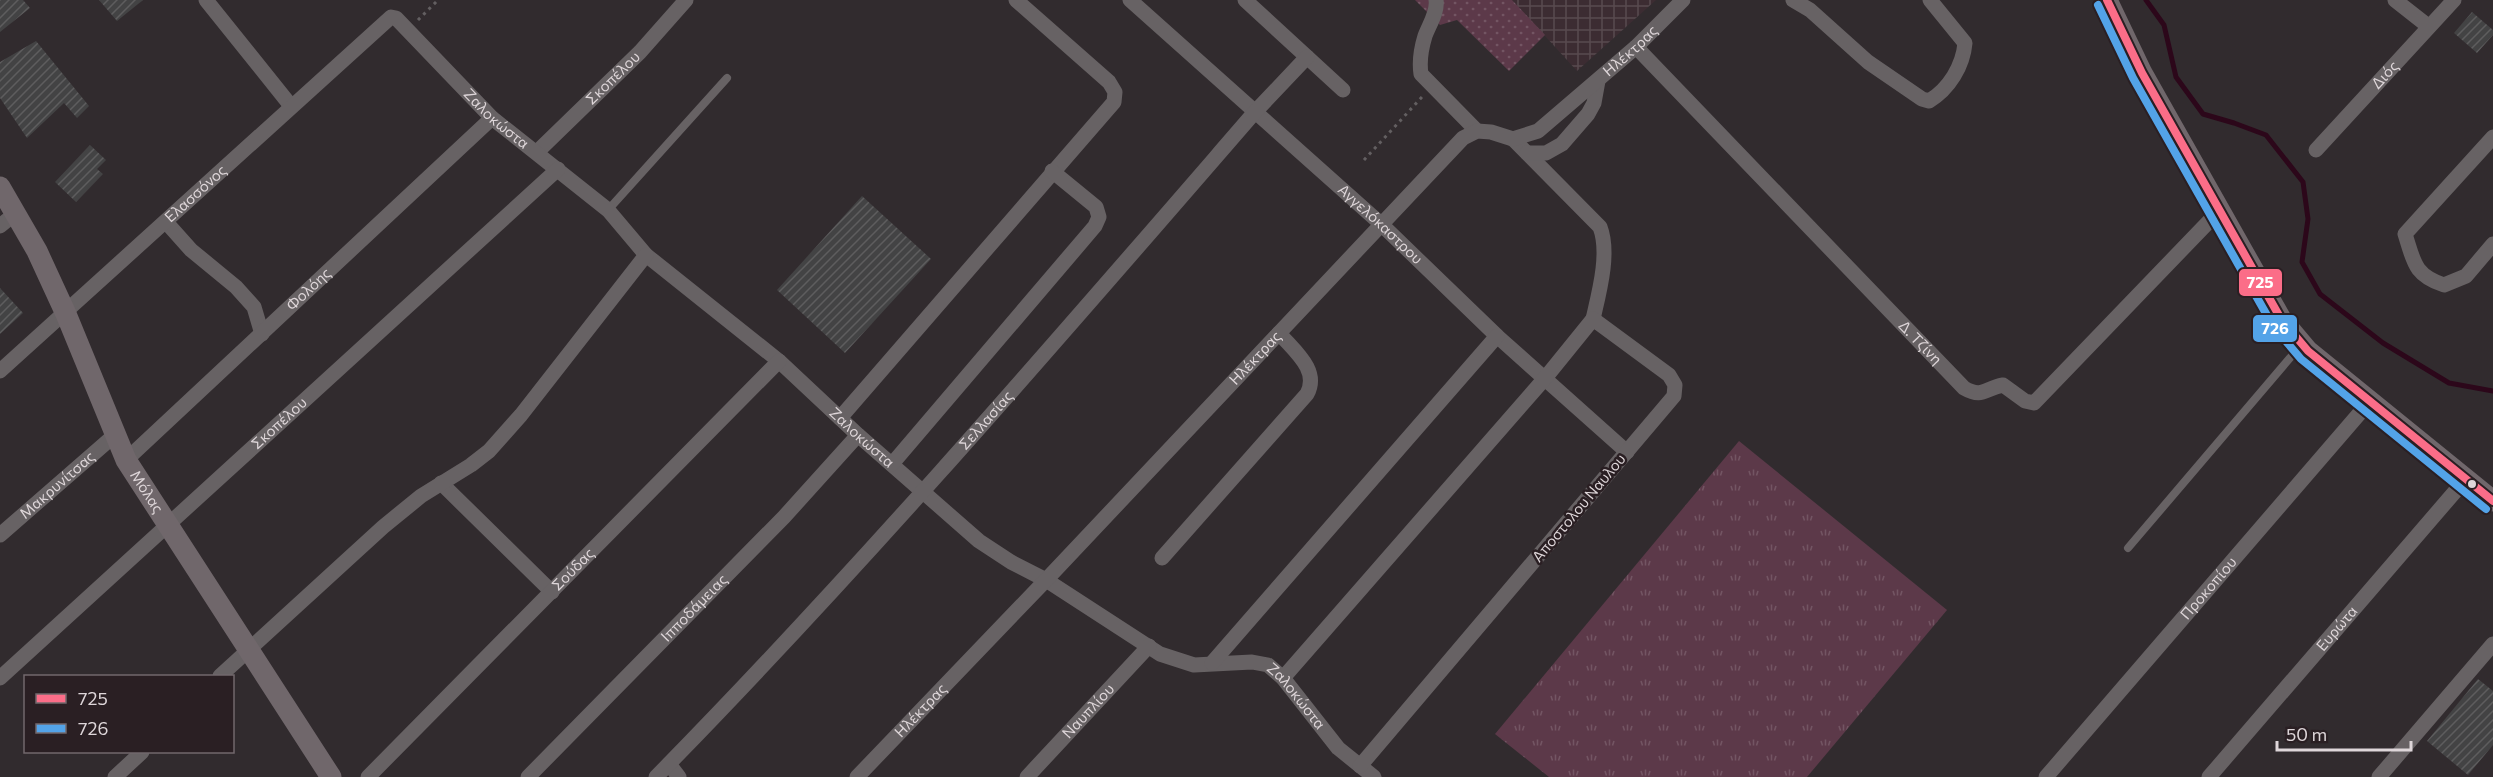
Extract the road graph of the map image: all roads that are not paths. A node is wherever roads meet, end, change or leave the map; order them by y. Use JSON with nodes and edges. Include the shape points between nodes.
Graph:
{"nodes":[{"id":1,"x":206,"y":0,"type":"edge"},
{"id":2,"x":686,"y":0,"type":"edge"},
{"id":3,"x":1016,"y":0,"type":"edge"},
{"id":4,"x":1130,"y":0,"type":"edge"},
{"id":5,"x":1245,"y":0,"type":"edge"},
{"id":6,"x":1437,"y":0,"type":"edge"},
{"id":7,"x":1683,"y":0,"type":"edge"},
{"id":8,"x":1793,"y":0,"type":"edge"},
{"id":9,"x":1930,"y":0,"type":"edge"},
{"id":10,"x":2107,"y":0,"type":"edge"},
{"id":11,"x":2395,"y":0,"type":"edge"},
{"id":12,"x":2454,"y":0,"type":"edge"},
{"id":13,"x":391,"y":17,"type":"joint"},
{"id":14,"x":2428,"y":26,"type":"junction"},
{"id":15,"x":1636,"y":47,"type":"junction"},
{"id":16,"x":1307,"y":57,"type":"junction"},
{"id":17,"x":727,"y":78,"type":"dead end"},
{"id":18,"x":1598,"y":81,"type":"junction"},
{"id":19,"x":1343,"y":90,"type":"dead end"},
{"id":20,"x":291,"y":106,"type":"junction"},
{"id":21,"x":1254,"y":113,"type":"junction"},
{"id":22,"x":492,"y":118,"type":"junction"},
{"id":23,"x":1477,"y":131,"type":"junction"},
{"id":24,"x":2493,"y":137,"type":"edge"},
{"id":25,"x":1514,"y":139,"type":"junction"},
{"id":26,"x":2316,"y":150,"type":"dead end"},
{"id":27,"x":537,"y":152,"type":"junction"},
{"id":28,"x":1527,"y":153,"type":"junction"},
{"id":29,"x":558,"y":169,"type":"junction"},
{"id":30,"x":1052,"y":171,"type":"junction"},
{"id":31,"x":0,"y":187,"type":"edge"},
{"id":32,"x":608,"y":210,"type":"junction"},
{"id":33,"x":2219,"y":211,"type":"junction"},
{"id":34,"x":8,"y":219,"type":"edge"},
{"id":35,"x":166,"y":222,"type":"junction"},
{"id":36,"x":1381,"y":224,"type":"junction"},
{"id":37,"x":2493,"y":244,"type":"edge"},
{"id":38,"x":646,"y":255,"type":"junction"},
{"id":39,"x":66,"y":314,"type":"junction"},
{"id":40,"x":1593,"y":319,"type":"junction"},
{"id":41,"x":1279,"y":333,"type":"junction"},
{"id":42,"x":262,"y":334,"type":"junction"},
{"id":43,"x":1497,"y":336,"type":"junction"},
{"id":44,"x":2302,"y":344,"type":"junction"},
{"id":45,"x":779,"y":361,"type":"junction"},
{"id":46,"x":0,"y":371,"type":"edge"},
{"id":47,"x":1546,"y":377,"type":"junction"},
{"id":48,"x":2371,"y":400,"type":"junction"},
{"id":49,"x":840,"y":418,"type":"junction"},
{"id":50,"x":116,"y":434,"type":"junction"},
{"id":51,"x":858,"y":435,"type":"junction"},
{"id":52,"x":1627,"y":452,"type":"junction"},
{"id":53,"x":126,"y":460,"type":"junction"},
{"id":54,"x":892,"y":464,"type":"junction"},
{"id":55,"x":2465,"y":480,"type":"junction"},
{"id":56,"x":441,"y":483,"type":"junction"},
{"id":57,"x":923,"y":491,"type":"junction"},
{"id":58,"x":2493,"y":501,"type":"edge"},
{"id":59,"x":168,"y":526,"type":"junction"},
{"id":60,"x":0,"y":535,"type":"edge"},
{"id":61,"x":2128,"y":548,"type":"dead end"},
{"id":62,"x":1162,"y":558,"type":"dead end"},
{"id":63,"x":1046,"y":580,"type":"junction"},
{"id":64,"x":552,"y":592,"type":"junction"},
{"id":65,"x":2493,"y":644,"type":"edge"},
{"id":66,"x":1149,"y":646,"type":"junction"},
{"id":67,"x":248,"y":649,"type":"junction"},
{"id":68,"x":1212,"y":663,"type":"junction"},
{"id":69,"x":221,"y":675,"type":"edge"},
{"id":70,"x":0,"y":678,"type":"edge"},
{"id":71,"x":1283,"y":678,"type":"junction"},
{"id":72,"x":141,"y":753,"type":"edge"},
{"id":73,"x":669,"y":764,"type":"junction"},
{"id":74,"x":1360,"y":765,"type":"junction"},
{"id":75,"x":115,"y":777,"type":"edge"},
{"id":76,"x":331,"y":777,"type":"edge"},
{"id":77,"x":368,"y":777,"type":"edge"},
{"id":78,"x":528,"y":777,"type":"edge"},
{"id":79,"x":656,"y":777,"type":"edge"},
{"id":80,"x":679,"y":777,"type":"edge"},
{"id":81,"x":857,"y":777,"type":"edge"},
{"id":82,"x":1027,"y":777,"type":"edge"},
{"id":83,"x":1374,"y":777,"type":"edge"},
{"id":84,"x":2046,"y":777,"type":"edge"},
{"id":85,"x":2209,"y":777,"type":"edge"},
{"id":86,"x":2379,"y":777,"type":"edge"}],
"edges":[{"from":1,"to":20,"type":"street"},
{"from":2,"to":27,"type":"street","name":"Σκοπέλου","via":[[640,52]]},
{"from":3,"to":30,"type":"street","via":[[1109,82],[1115,92],[1114,102]]},
{"from":4,"to":21,"type":"street","name":"Αγγελόκαστρου"},
{"from":5,"to":16,"type":"street"},
{"from":6,"to":23,"type":"street","via":[[1419,61],[1421,74]]},
{"from":7,"to":15,"type":"street","name":"Ηλέκτρας"},
{"from":8,"to":9,"type":"street","via":[[1810,10],[1868,62],[1929,101],[1953,77],[1964,56],[1965,43]]},
{"from":10,"to":33,"type":"street","via":[[2142,73]]},
{"from":11,"to":14,"type":"street"},
{"from":12,"to":14,"type":"street","name":"Διός"},
{"from":13,"to":20,"type":"street","name":"Ελασσόνος"},
{"from":13,"to":22,"type":"street","name":"Ζαλοκώστα","via":[[409,29]]},
{"from":14,"to":26,"type":"street","name":"Διός"},
{"from":15,"to":18,"type":"street","name":"Ηλέκτρας"},
{"from":15,"to":33,"type":"street","name":"Δ. Τζίνη","via":[[1854,276],[1973,393],[1981,394],[2002,385],[2025,402],[2034,403]]},
{"from":16,"to":19,"type":"street"},
{"from":16,"to":21,"type":"street","name":"Σελλασίας"},
{"from":17,"to":32,"type":"lane"},
{"from":18,"to":25,"type":"street","name":"Ηλέκτρας","via":[[1538,131]]},
{"from":18,"to":28,"type":"street","via":[[1588,114],[1562,144],[1546,153]]},
{"from":20,"to":35,"type":"street","name":"Ελασσόνος"},
{"from":21,"to":36,"type":"street","name":"Αγγελόκαστρου"},
{"from":21,"to":57,"type":"street","name":"Σελλασίας"},
{"from":22,"to":27,"type":"street","name":"Ζαλοκώστα"},
{"from":22,"to":42,"type":"street","name":"Φολόης"},
{"from":23,"to":25,"type":"street"},
{"from":23,"to":36,"type":"street","name":"Ηλέκτρας","via":[[1463,138]]},
{"from":24,"to":37,"type":"street","via":[[2405,234],[2415,266],[2429,280],[2444,285],[2466,276]]},
{"from":25,"to":28,"type":"street"},
{"from":27,"to":29,"type":"street","name":"Ζαλοκώστα"},
{"from":28,"to":40,"type":"street","via":[[1600,227],[1604,236],[1602,283]]},
{"from":29,"to":32,"type":"street","name":"Ζαλοκώστα"},
{"from":29,"to":59,"type":"street","name":"Σκοπέλου"},
{"from":30,"to":49,"type":"street"},
{"from":30,"to":54,"type":"street","via":[[1096,207],[1099,217],[1095,226]]},
{"from":31,"to":34,"type":"street","name":"Μόλας"},
{"from":32,"to":38,"type":"street","name":"Ζαλοκώστα"},
{"from":33,"to":44,"type":"street","via":[[2281,319]]},
{"from":34,"to":39,"type":"street","name":"Μόλας","via":[[37,251]]},
{"from":35,"to":39,"type":"street","name":"Ελασσόνος"},
{"from":35,"to":42,"type":"street","via":[[254,307]]},
{"from":36,"to":41,"type":"street","name":"Ηλέκτρας"},
{"from":36,"to":43,"type":"street","name":"Αγγελόκαστρου"},
{"from":38,"to":45,"type":"street","name":"Ζαλοκώστα"},
{"from":38,"to":56,"type":"street","via":[[502,438],[471,465]]},
{"from":39,"to":46,"type":"street","name":"Ελασσόνος"},
{"from":39,"to":50,"type":"street","name":"Μόλας"},
{"from":40,"to":47,"type":"street"},
{"from":40,"to":52,"type":"street","name":"Αποστολου Ναυλου","via":[[1669,375],[1675,385],[1674,396]]},
{"from":41,"to":62,"type":"street","via":[[1311,372],[1312,384],[1307,394]]},
{"from":41,"to":63,"type":"street","name":"Ηλέκτρας"},
{"from":42,"to":53,"type":"street","name":"Φολόης"},
{"from":43,"to":47,"type":"street","name":"Αγγελόκαστρου"},
{"from":43,"to":68,"type":"street"},
{"from":44,"to":48,"type":"street"},
{"from":44,"to":61,"type":"lane"},
{"from":45,"to":49,"type":"street","name":"Ζαλοκώστα"},
{"from":45,"to":64,"type":"street","name":"Σούδας"},
{"from":47,"to":52,"type":"street","name":"Αγγελόκαστρου"},
{"from":47,"to":71,"type":"street"},
{"from":48,"to":55,"type":"street"},
{"from":48,"to":84,"type":"street","name":"Προκοπίου"},
{"from":49,"to":51,"type":"street","name":"Ζαλοκώστα"},
{"from":50,"to":53,"type":"street","name":"Μόλας"},
{"from":50,"to":60,"type":"street","name":"Μακρυνίτσας"},
{"from":51,"to":54,"type":"street","name":"Ζαλοκώστα"},
{"from":51,"to":78,"type":"street","name":"Ιπποδάμειας","via":[[784,517]]},
{"from":52,"to":74,"type":"street","name":"Αποστολου Ναυλου"},
{"from":53,"to":59,"type":"street","name":"Μόλας"},
{"from":54,"to":57,"type":"street","name":"Ζαλοκώστα"},
{"from":55,"to":58,"type":"street"},
{"from":55,"to":85,"type":"street","name":"Ευρώτα"},
{"from":56,"to":64,"type":"street"},
{"from":56,"to":67,"type":"street","via":[[375,534]]},
{"from":57,"to":63,"type":"street","name":"Ζαλοκώστα","via":[[992,551]]},
{"from":57,"to":73,"type":"street","name":"Σελλασίας"},
{"from":59,"to":67,"type":"street","name":"Μόλας"},
{"from":59,"to":70,"type":"street","name":"Σκοπέλου"},
{"from":63,"to":66,"type":"street","name":"Ζαλοκώστα"},
{"from":63,"to":81,"type":"street","name":"Ηλέκτρας"},
{"from":64,"to":77,"type":"street","name":"Σούδας"},
{"from":65,"to":86,"type":"street"},
{"from":66,"to":68,"type":"street","name":"Ζαλοκώστα","via":[[1160,654],[1194,665]]},
{"from":66,"to":82,"type":"street","name":"Ναυπλίου"},
{"from":67,"to":69,"type":"street"},
{"from":67,"to":76,"type":"street","name":"Μόλας"},
{"from":68,"to":71,"type":"street","name":"Ζαλοκώστα","via":[[1268,665]]},
{"from":71,"to":74,"type":"street","name":"Ζαλοκώστα","via":[[1320,728]]},
{"from":72,"to":75,"type":"street"},
{"from":73,"to":79,"type":"street","name":"Σελλασίας"},
{"from":73,"to":80,"type":"street"},
{"from":74,"to":83,"type":"street","name":"Ζαλοκώστα"}]}
